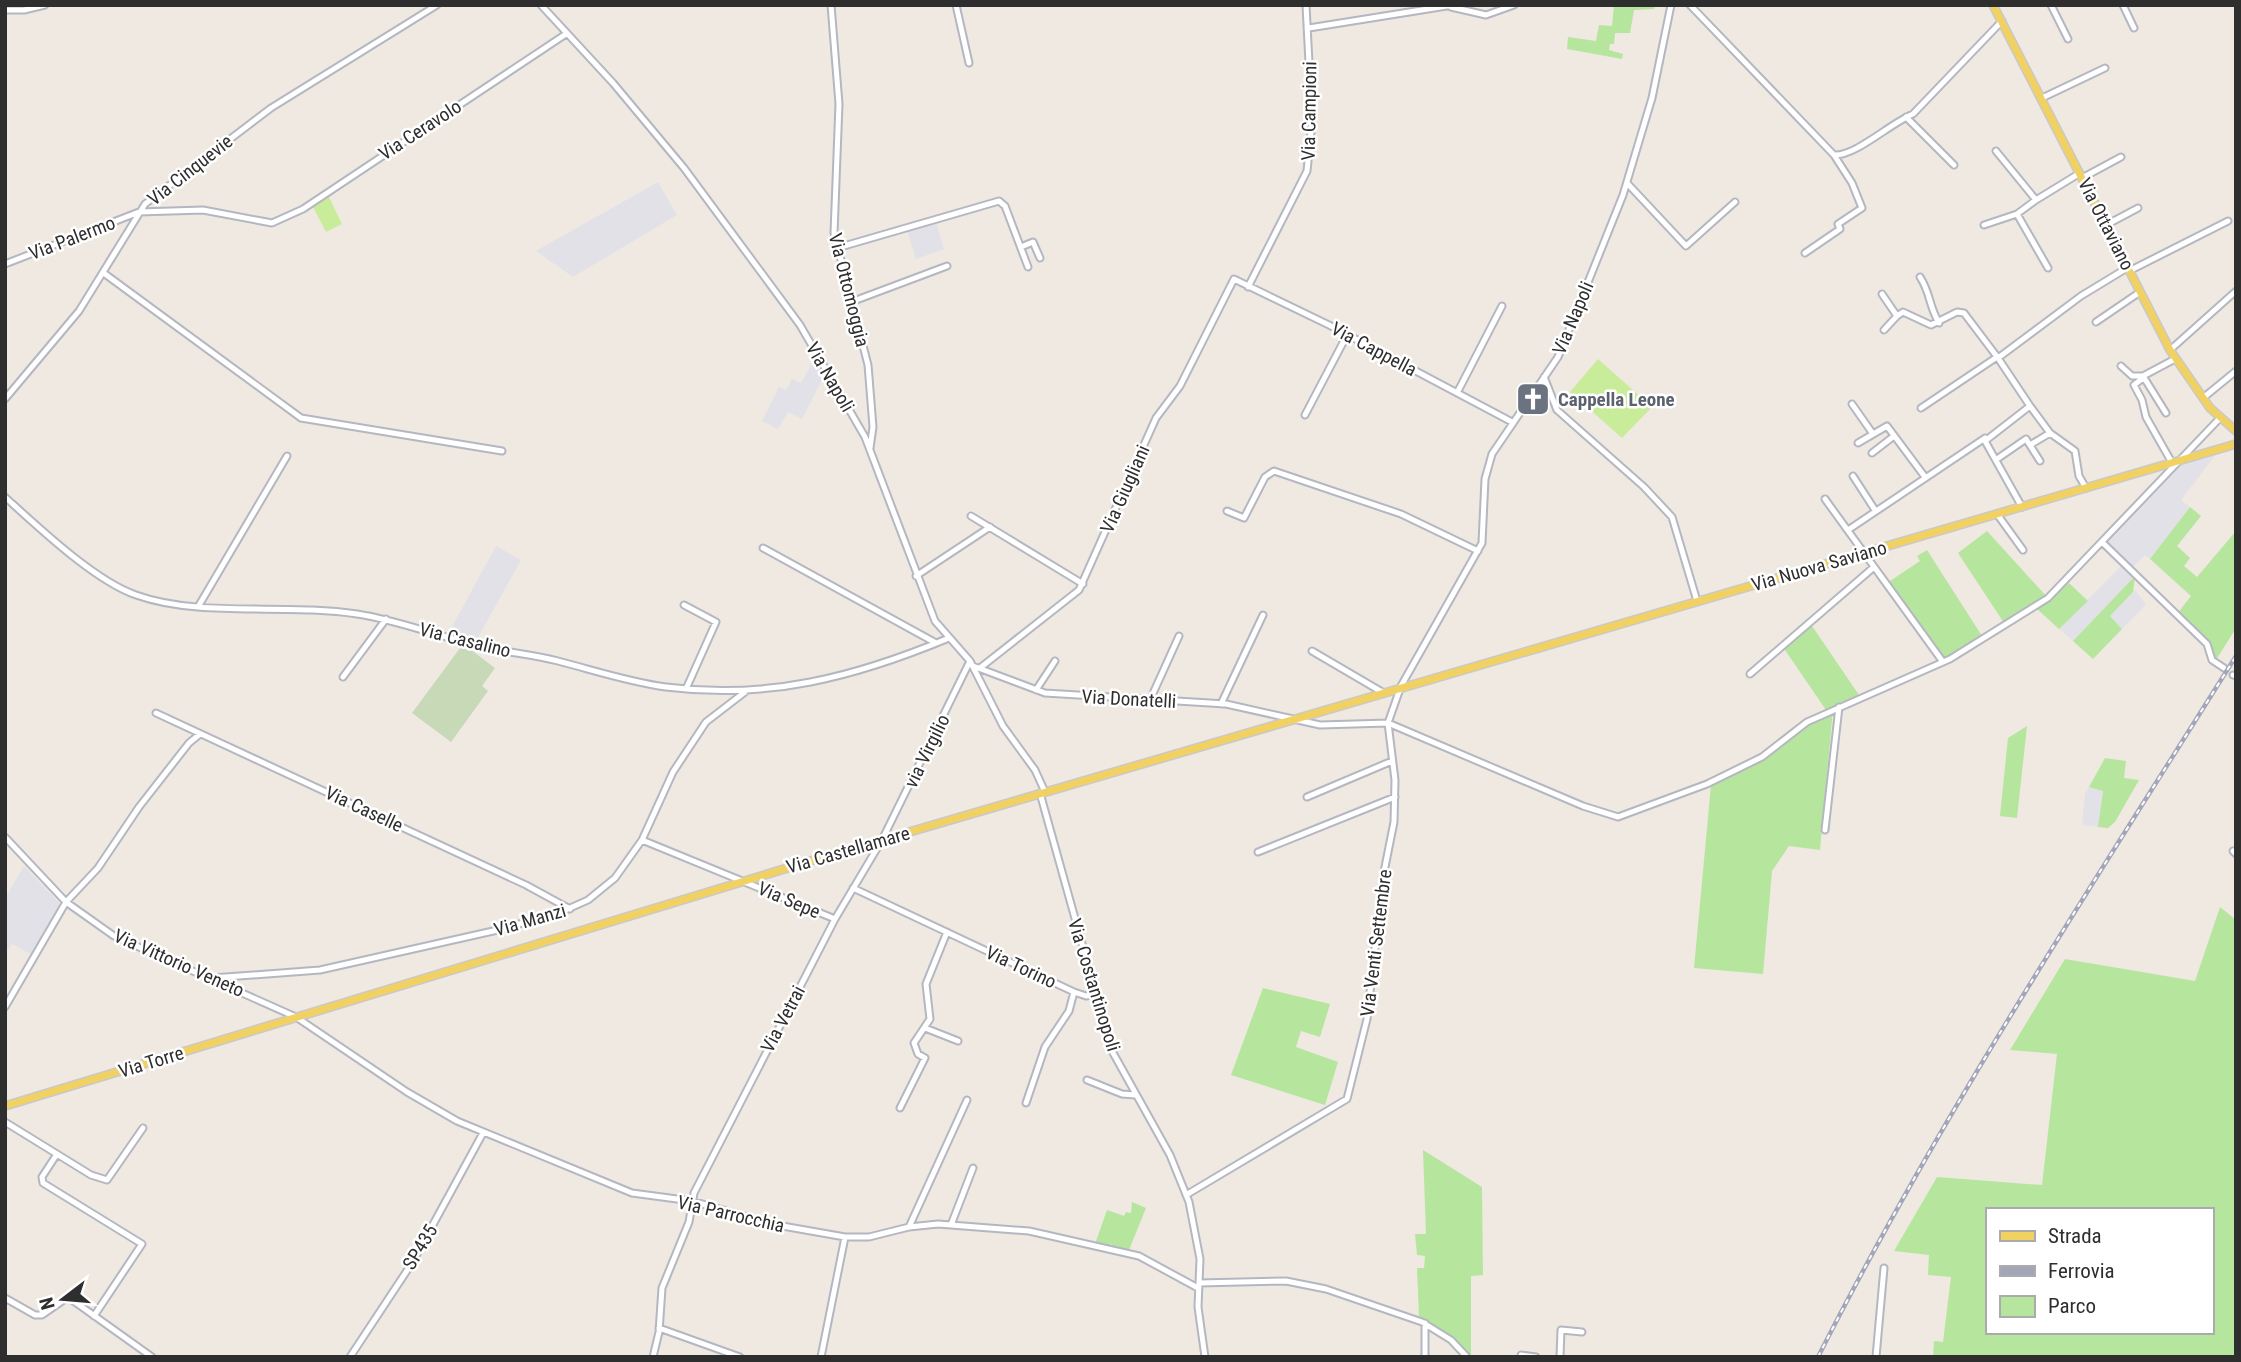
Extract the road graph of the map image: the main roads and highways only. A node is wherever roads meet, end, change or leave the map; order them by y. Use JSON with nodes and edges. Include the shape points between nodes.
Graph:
{"nodes":[{"id":1,"x":1993,"y":5,"type":"edge"},
{"id":2,"x":2236,"y":431,"type":"edge"},
{"id":3,"x":2236,"y":444,"type":"edge"},
{"id":4,"x":1401,"y":686,"type":"joint"},
{"id":5,"x":296,"y":1017,"type":"joint"},
{"id":6,"x":5,"y":1106,"type":"edge"}],
"edges":[{"from":1,"to":2,"type":"main road","name":"Via Ottaviano","via":[[2175,359],[2203,398]]},
{"from":3,"to":4,"type":"main road","name":"Via Nuova Saviano"},
{"from":4,"to":5,"type":"main road","name":"Via Castellamare"},
{"from":5,"to":6,"type":"main road","name":"Via Torre"}]}
